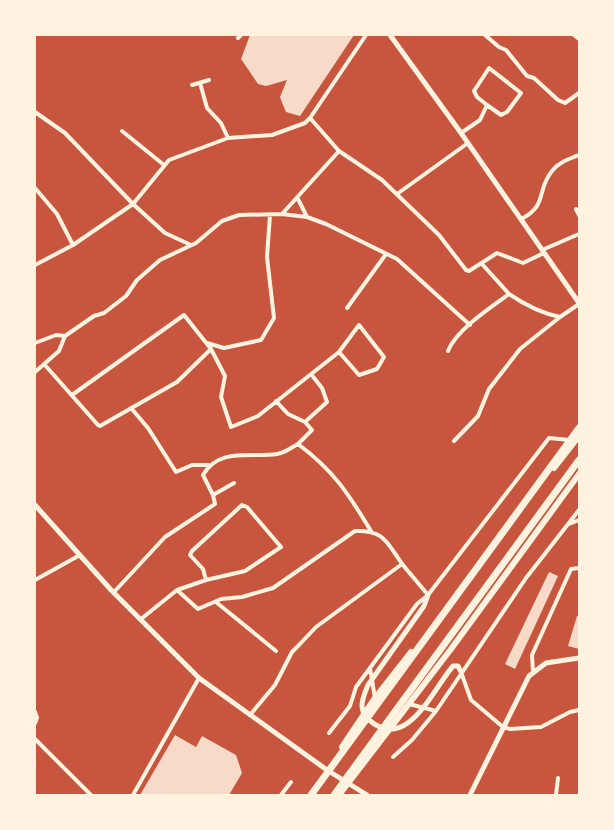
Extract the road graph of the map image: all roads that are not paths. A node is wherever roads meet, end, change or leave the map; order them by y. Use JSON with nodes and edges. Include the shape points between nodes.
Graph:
{"nodes":[{"id":1,"x":366,"y":35,"type":"edge"},
{"id":2,"x":390,"y":35,"type":"edge"},
{"id":3,"x":485,"y":35,"type":"edge"},
{"id":4,"x":574,"y":35,"type":"edge"},
{"id":5,"x":579,"y":40,"type":"edge"},
{"id":6,"x":209,"y":80,"type":"dead end"},
{"id":7,"x":200,"y":83,"type":"junction"},
{"id":8,"x":192,"y":86,"type":"dead end"},
{"id":9,"x":579,"y":93,"type":"edge"},
{"id":10,"x":487,"y":105,"type":"junction"},
{"id":11,"x":35,"y":112,"type":"edge"},
{"id":12,"x":310,"y":118,"type":"junction"},
{"id":13,"x":122,"y":131,"type":"dead end"},
{"id":14,"x":461,"y":133,"type":"junction"},
{"id":15,"x":228,"y":138,"type":"junction"},
{"id":16,"x":468,"y":143,"type":"junction"},
{"id":17,"x":339,"y":151,"type":"junction"},
{"id":18,"x":579,"y":155,"type":"edge"},
{"id":19,"x":164,"y":164,"type":"junction"},
{"id":20,"x":35,"y":188,"type":"edge"},
{"id":21,"x":39,"y":192,"type":"junction"},
{"id":22,"x":397,"y":194,"type":"junction"},
{"id":23,"x":35,"y":196,"type":"edge"},
{"id":24,"x":298,"y":199,"type":"junction"},
{"id":25,"x":133,"y":204,"type":"junction"},
{"id":26,"x":576,"y":209,"type":"dead end"},
{"id":27,"x":282,"y":214,"type":"junction"},
{"id":28,"x":270,"y":215,"type":"junction"},
{"id":29,"x":579,"y":215,"type":"edge"},
{"id":30,"x":307,"y":217,"type":"junction"},
{"id":31,"x":521,"y":219,"type":"junction"},
{"id":32,"x":579,"y":234,"type":"edge"},
{"id":33,"x":73,"y":245,"type":"junction"},
{"id":34,"x":191,"y":245,"type":"junction"},
{"id":35,"x":543,"y":251,"type":"junction"},
{"id":36,"x":386,"y":254,"type":"junction"},
{"id":37,"x":482,"y":264,"type":"junction"},
{"id":38,"x":35,"y":265,"type":"edge"},
{"id":39,"x":509,"y":294,"type":"junction"},
{"id":40,"x":579,"y":304,"type":"edge"},
{"id":41,"x":347,"y":308,"type":"dead end"},
{"id":42,"x":560,"y":317,"type":"junction"},
{"id":43,"x":470,"y":325,"type":"junction"},
{"id":44,"x":65,"y":336,"type":"junction"},
{"id":45,"x":206,"y":342,"type":"junction"},
{"id":46,"x":35,"y":343,"type":"edge"},
{"id":47,"x":211,"y":348,"type":"junction"},
{"id":48,"x":448,"y":351,"type":"dead end"},
{"id":49,"x":339,"y":352,"type":"junction"},
{"id":50,"x":44,"y":364,"type":"junction"},
{"id":51,"x":35,"y":372,"type":"edge"},
{"id":52,"x":311,"y":374,"type":"junction"},
{"id":53,"x":72,"y":395,"type":"junction"},
{"id":54,"x":276,"y":401,"type":"junction"},
{"id":55,"x":131,"y":408,"type":"junction"},
{"id":56,"x":304,"y":422,"type":"junction"},
{"id":57,"x":579,"y":428,"type":"edge"},
{"id":58,"x":577,"y":438,"type":"edge"},
{"id":59,"x":454,"y":440,"type":"dead end"},
{"id":60,"x":298,"y":444,"type":"junction"},
{"id":61,"x":579,"y":460,"type":"edge"},
{"id":62,"x":208,"y":465,"type":"junction"},
{"id":63,"x":579,"y":474,"type":"edge"},
{"id":64,"x":234,"y":483,"type":"dead end"},
{"id":65,"x":213,"y":495,"type":"junction"},
{"id":66,"x":35,"y":505,"type":"edge"},
{"id":67,"x":579,"y":510,"type":"edge"},
{"id":68,"x":579,"y":520,"type":"edge"},
{"id":69,"x":569,"y":524,"type":"junction"},
{"id":70,"x":371,"y":530,"type":"junction"},
{"id":71,"x":80,"y":555,"type":"junction"},
{"id":72,"x":402,"y":564,"type":"junction"},
{"id":73,"x":579,"y":568,"type":"edge"},
{"id":74,"x":35,"y":580,"type":"edge"},
{"id":75,"x":206,"y":580,"type":"junction"},
{"id":76,"x":178,"y":590,"type":"junction"},
{"id":77,"x":114,"y":592,"type":"junction"},
{"id":78,"x":428,"y":595,"type":"junction"},
{"id":79,"x":216,"y":602,"type":"junction"},
{"id":80,"x":142,"y":619,"type":"junction"},
{"id":81,"x":276,"y":651,"type":"dead end"},
{"id":82,"x":579,"y":658,"type":"edge"},
{"id":83,"x":370,"y":668,"type":"junction"},
{"id":84,"x":533,"y":671,"type":"junction"},
{"id":85,"x":461,"y":672,"type":"junction"},
{"id":86,"x":199,"y":678,"type":"junction"},
{"id":87,"x":375,"y":698,"type":"junction"},
{"id":88,"x":409,"y":704,"type":"junction"},
{"id":89,"x":436,"y":710,"type":"junction"},
{"id":90,"x":579,"y":710,"type":"edge"},
{"id":91,"x":35,"y":712,"type":"edge"},
{"id":92,"x":250,"y":715,"type":"junction"},
{"id":93,"x":35,"y":724,"type":"edge"},
{"id":94,"x":504,"y":727,"type":"junction"},
{"id":95,"x":329,"y":733,"type":"dead end"},
{"id":96,"x":35,"y":739,"type":"edge"},
{"id":97,"x":393,"y":757,"type":"dead end"},
{"id":98,"x":326,"y":770,"type":"junction"},
{"id":99,"x":558,"y":778,"type":"dead end"},
{"id":100,"x":291,"y":782,"type":"dead end"},
{"id":101,"x":348,"y":783,"type":"junction"},
{"id":102,"x":91,"y":795,"type":"edge"},
{"id":103,"x":132,"y":795,"type":"edge"},
{"id":104,"x":281,"y":795,"type":"edge"},
{"id":105,"x":309,"y":795,"type":"edge"},
{"id":106,"x":334,"y":795,"type":"edge"},
{"id":107,"x":339,"y":795,"type":"edge"},
{"id":108,"x":368,"y":795,"type":"edge"},
{"id":109,"x":470,"y":795,"type":"edge"},
{"id":110,"x":556,"y":795,"type":"edge"}],
"edges":[{"from":1,"to":12,"type":"street"},
{"from":2,"to":14,"type":"street"},
{"from":3,"to":9,"type":"street","via":[[506,50],[527,76],[534,78],[558,100],[565,103]]},
{"from":4,"to":5,"type":"street"},
{"from":6,"to":7,"type":"street"},
{"from":7,"to":8,"type":"street"},
{"from":7,"to":15,"type":"street","via":[[207,108],[221,123]]},
{"from":10,"to":10,"type":"street","via":[[477,98],[474,91],[489,68],[521,93],[501,115]]},
{"from":10,"to":14,"type":"street","via":[[480,120]]},
{"from":11,"to":25,"type":"street","via":[[65,133]]},
{"from":12,"to":15,"type":"street","via":[[272,135]]},
{"from":12,"to":17,"type":"street"},
{"from":13,"to":19,"type":"street"},
{"from":14,"to":16,"type":"street"},
{"from":15,"to":19,"type":"street"},
{"from":16,"to":22,"type":"street"},
{"from":16,"to":31,"type":"street"},
{"from":17,"to":22,"type":"street"},
{"from":17,"to":24,"type":"street"},
{"from":18,"to":31,"type":"street","via":[[561,162],[552,171],[538,207]]},
{"from":19,"to":25,"type":"street"},
{"from":20,"to":21,"type":"street"},
{"from":21,"to":23,"type":"street"},
{"from":21,"to":33,"type":"street","via":[[57,214]]},
{"from":22,"to":37,"type":"street","via":[[439,235],[466,270]]},
{"from":24,"to":27,"type":"street"},
{"from":24,"to":30,"type":"street"},
{"from":25,"to":33,"type":"street"},
{"from":25,"to":34,"type":"street","via":[[165,233]]},
{"from":26,"to":29,"type":"street"},
{"from":27,"to":28,"type":"street"},
{"from":27,"to":30,"type":"street"},
{"from":28,"to":34,"type":"street","via":[[239,215],[222,221]]},
{"from":28,"to":45,"type":"street","via":[[267,257],[272,324],[261,340],[224,348]]},
{"from":30,"to":36,"type":"street"},
{"from":31,"to":35,"type":"street"},
{"from":32,"to":35,"type":"street"},
{"from":33,"to":38,"type":"street"},
{"from":34,"to":44,"type":"street","via":[[160,260],[137,280],[126,296]]},
{"from":35,"to":37,"type":"street","via":[[523,263],[497,253]]},
{"from":35,"to":40,"type":"street"},
{"from":36,"to":41,"type":"street"},
{"from":36,"to":43,"type":"street","via":[[402,263]]},
{"from":37,"to":39,"type":"street"},
{"from":39,"to":42,"type":"street","via":[[527,306]]},
{"from":39,"to":43,"type":"street"},
{"from":40,"to":42,"type":"street"},
{"from":42,"to":59,"type":"street","via":[[520,350],[489,389],[478,416]]},
{"from":43,"to":48,"type":"street","via":[[451,342]]},
{"from":44,"to":46,"type":"street","via":[[56,335]]},
{"from":44,"to":50,"type":"street","via":[[59,351]]},
{"from":45,"to":47,"type":"street"},
{"from":45,"to":53,"type":"street","via":[[184,315]]},
{"from":47,"to":54,"type":"street","via":[[225,376],[221,397],[231,427],[258,416]]},
{"from":47,"to":55,"type":"street","via":[[177,382]]},
{"from":49,"to":49,"type":"street","via":[[359,325],[384,357],[377,369],[359,375]]},
{"from":49,"to":52,"type":"street"},
{"from":50,"to":51,"type":"street"},
{"from":50,"to":53,"type":"street"},
{"from":52,"to":54,"type":"street"},
{"from":52,"to":56,"type":"street","via":[[322,388],[327,402]]},
{"from":53,"to":55,"type":"street","via":[[100,426]]},
{"from":54,"to":56,"type":"street","via":[[288,414]]},
{"from":55,"to":62,"type":"street","via":[[176,472],[192,465]]},
{"from":56,"to":60,"type":"street","via":[[312,430]]},
{"from":57,"to":105,"type":"highway"},
{"from":58,"to":78,"type":"street","via":[[549,438]]},
{"from":58,"to":87,"type":"highway"},
{"from":60,"to":62,"type":"street","via":[[276,454],[236,456]]},
{"from":60,"to":70,"type":"street","via":[[314,455],[342,484]]},
{"from":61,"to":106,"type":"highway"},
{"from":62,"to":65,"type":"street","via":[[203,475]]},
{"from":63,"to":88,"type":"highway"},
{"from":64,"to":65,"type":"street"},
{"from":65,"to":77,"type":"street","via":[[215,504],[166,536]]},
{"from":66,"to":71,"type":"street"},
{"from":67,"to":69,"type":"street"},
{"from":68,"to":69,"type":"street"},
{"from":69,"to":85,"type":"street","via":[[526,578]]},
{"from":70,"to":72,"type":"street","via":[[390,542]]},
{"from":70,"to":79,"type":"street","via":[[355,531],[273,588]]},
{"from":71,"to":74,"type":"street"},
{"from":71,"to":77,"type":"street"},
{"from":72,"to":78,"type":"street"},
{"from":72,"to":92,"type":"street","via":[[304,639]]},
{"from":73,"to":84,"type":"street","via":[[571,569],[532,655]]},
{"from":75,"to":75,"type":"street","via":[[245,572],[281,547],[247,507],[242,505],[192,551],[190,555],[202,569]]},
{"from":75,"to":76,"type":"street"},
{"from":76,"to":79,"type":"street","via":[[198,610]]},
{"from":76,"to":80,"type":"street"},
{"from":77,"to":80,"type":"street"},
{"from":78,"to":83,"type":"street","via":[[417,604]]},
{"from":78,"to":85,"type":"street","via":[[424,606],[368,685],[363,711],[371,722],[386,730],[396,729],[410,722],[454,666],[458,666]]},
{"from":79,"to":81,"type":"street"},
{"from":80,"to":86,"type":"street"},
{"from":82,"to":84,"type":"street","via":[[546,663]]},
{"from":83,"to":87,"type":"street"},
{"from":83,"to":95,"type":"street","via":[[356,687],[350,706]]},
{"from":84,"to":94,"type":"street"},
{"from":85,"to":89,"type":"street"},
{"from":85,"to":94,"type":"street","via":[[471,700]]},
{"from":86,"to":92,"type":"street"},
{"from":86,"to":103,"type":"street"},
{"from":87,"to":98,"type":"highway"},
{"from":88,"to":89,"type":"street"},
{"from":88,"to":101,"type":"highway"},
{"from":89,"to":97,"type":"street","via":[[412,740]]},
{"from":90,"to":94,"type":"street","via":[[540,727]]},
{"from":91,"to":93,"type":"street"},
{"from":92,"to":98,"type":"street"},
{"from":94,"to":109,"type":"street"},
{"from":96,"to":102,"type":"street"},
{"from":98,"to":101,"type":"street"},
{"from":98,"to":105,"type":"highway"},
{"from":99,"to":110,"type":"street"},
{"from":100,"to":104,"type":"street"},
{"from":101,"to":107,"type":"highway"},
{"from":101,"to":108,"type":"street"}]}
